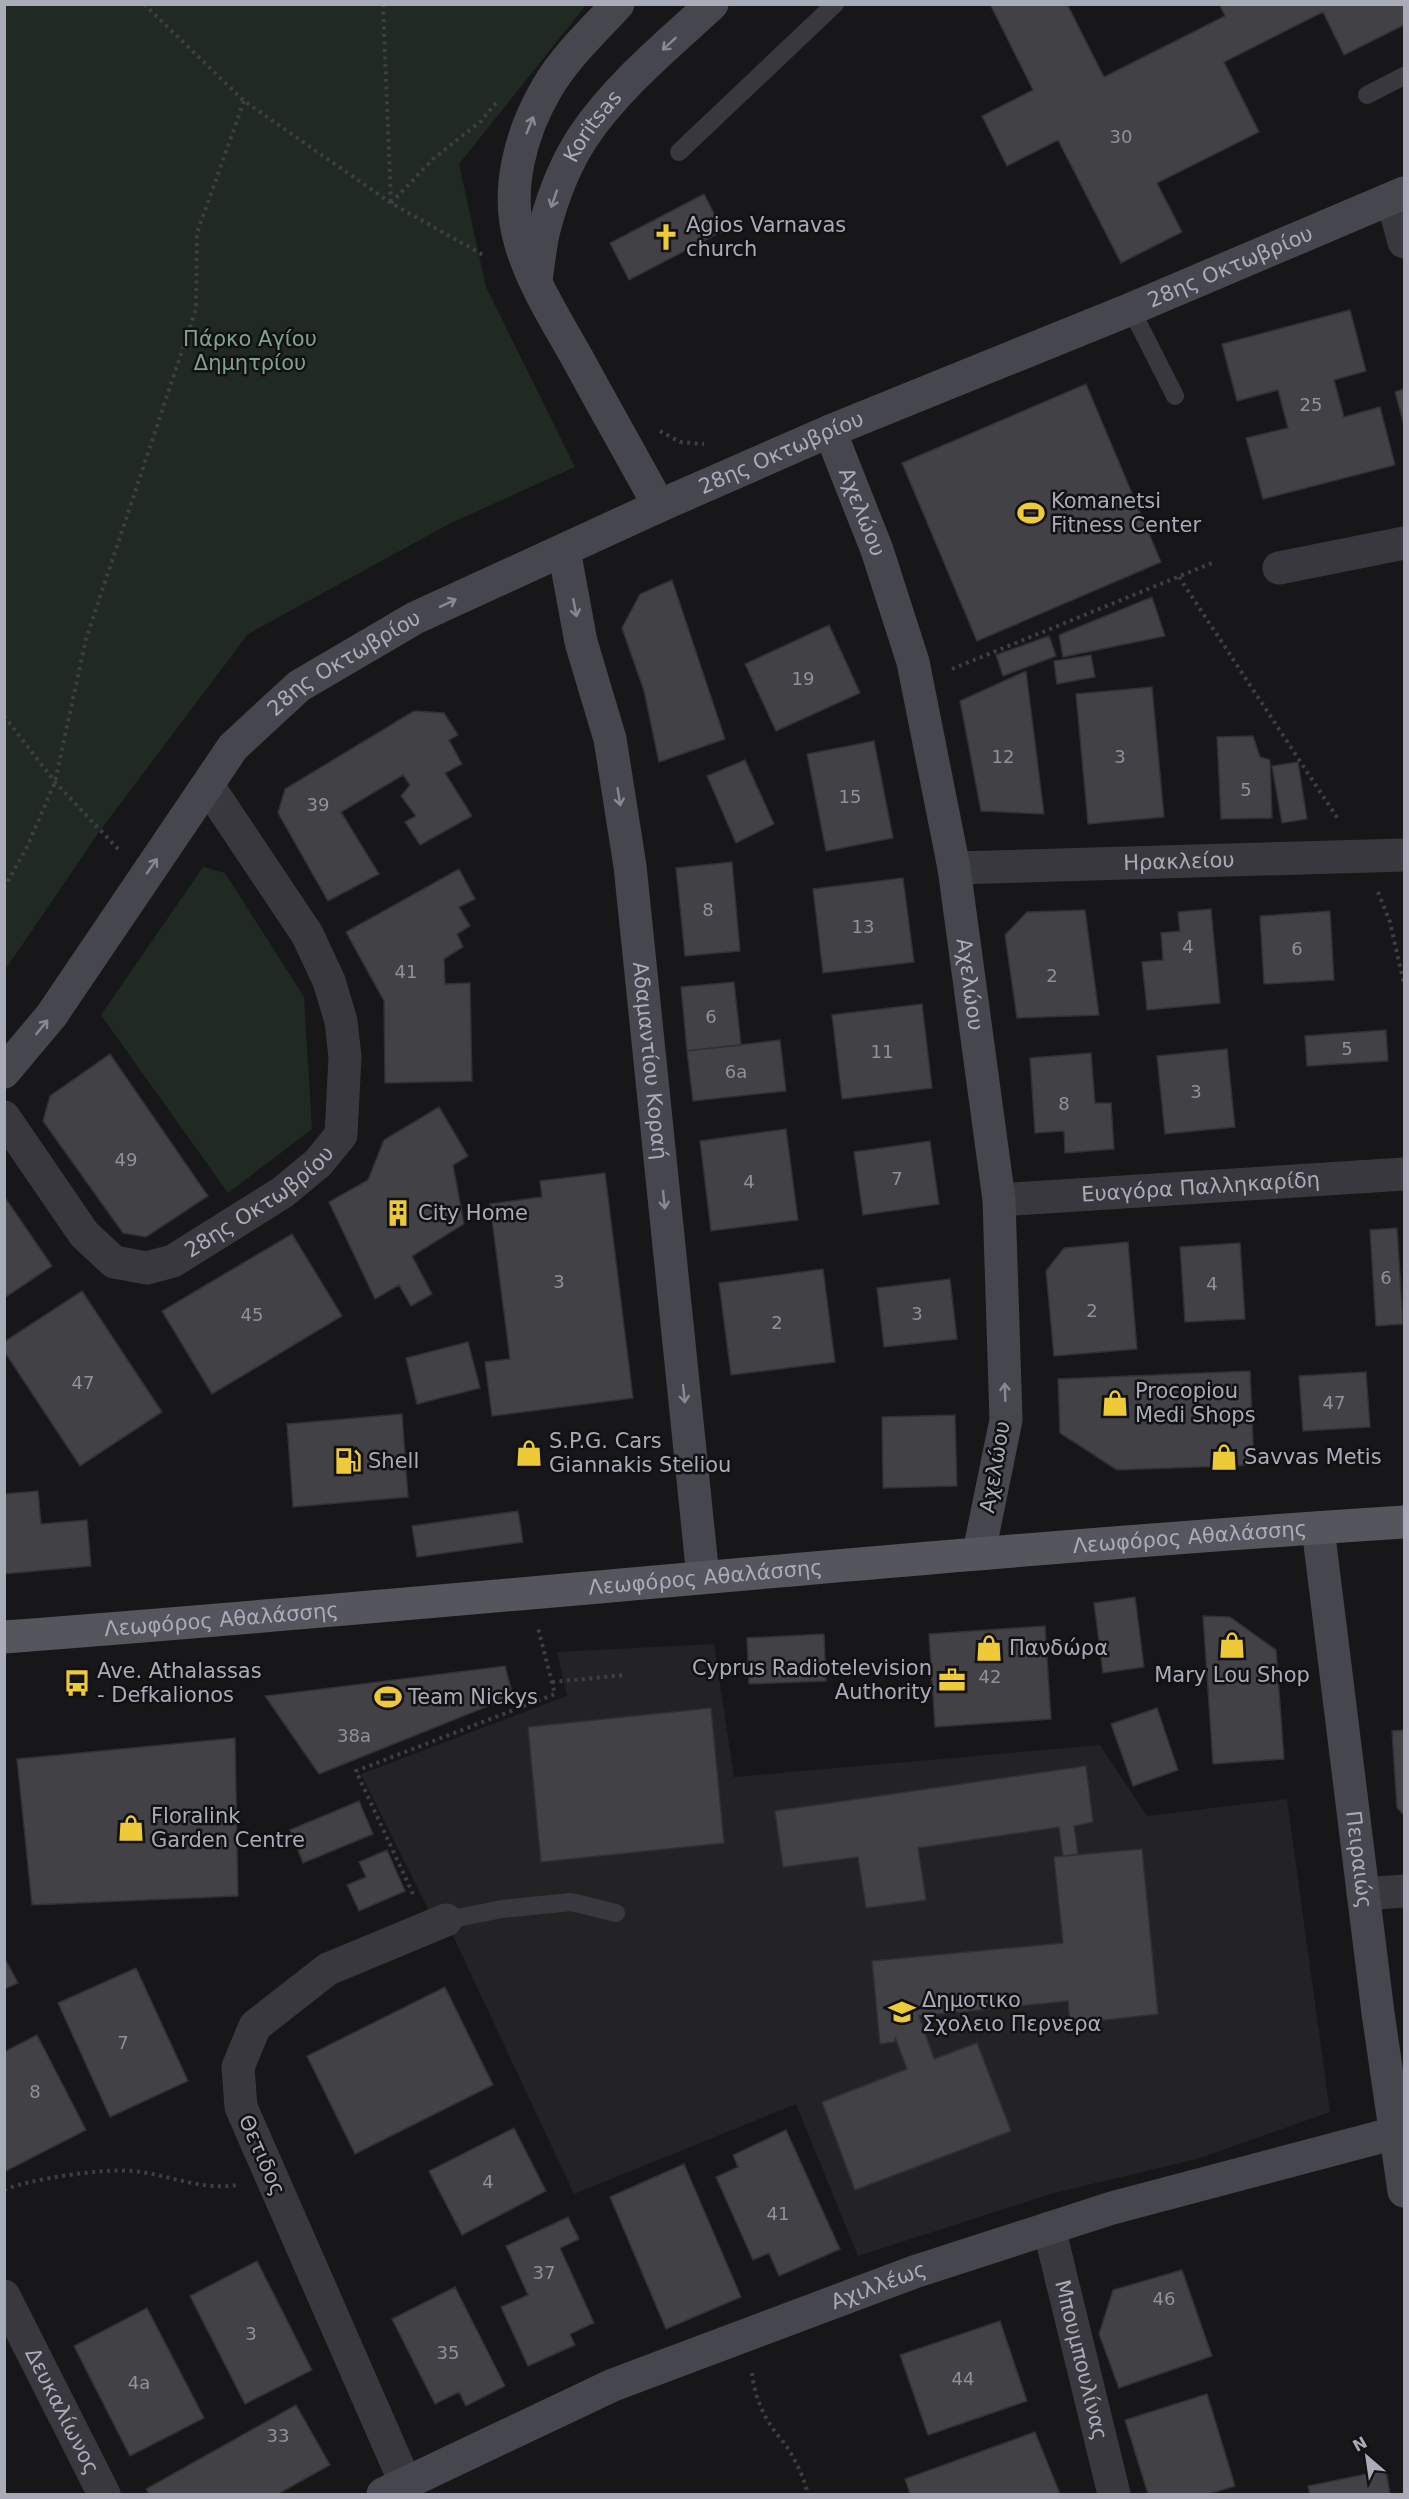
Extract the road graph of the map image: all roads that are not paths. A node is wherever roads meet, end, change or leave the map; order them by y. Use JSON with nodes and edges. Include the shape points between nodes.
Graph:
{"nodes":[{"id":1,"x":618,"y":4,"type":"edge"},
{"id":2,"x":712,"y":4,"type":"edge"},
{"id":3,"x":835,"y":4,"type":"edge"},
{"id":4,"x":1404,"y":76,"type":"edge"},
{"id":5,"x":1367,"y":96,"type":"dead end"},
{"id":6,"x":679,"y":152,"type":"dead end"},
{"id":7,"x":1398,"y":196,"type":"edge"},
{"id":8,"x":1404,"y":242,"type":"edge"},
{"id":9,"x":536,"y":284,"type":"junction"},
{"id":10,"x":1131,"y":309,"type":"junction"},
{"id":11,"x":1175,"y":396,"type":"dead end"},
{"id":12,"x":830,"y":431,"type":"junction"},
{"id":13,"x":659,"y":506,"type":"junction"},
{"id":14,"x":1404,"y":543,"type":"edge"},
{"id":15,"x":564,"y":550,"type":"junction"},
{"id":16,"x":1279,"y":568,"type":"dead end"},
{"id":17,"x":208,"y":786,"type":"junction"},
{"id":18,"x":1404,"y":855,"type":"edge"},
{"id":19,"x":954,"y":868,"type":"junction"},
{"id":20,"x":4,"y":1072,"type":"edge"},
{"id":21,"x":4,"y":1117,"type":"edge"},
{"id":22,"x":1404,"y":1174,"type":"edge"},
{"id":23,"x":999,"y":1200,"type":"junction"},
{"id":24,"x":1404,"y":1522,"type":"edge"},
{"id":25,"x":1318,"y":1528,"type":"junction"},
{"id":26,"x":979,"y":1552,"type":"junction"},
{"id":27,"x":703,"y":1577,"type":"junction"},
{"id":28,"x":4,"y":1637,"type":"edge"},
{"id":29,"x":1404,"y":1891,"type":"edge"},
{"id":30,"x":1363,"y":1894,"type":"junction"},
{"id":31,"x":615,"y":1913,"type":"dead end"},
{"id":32,"x":437,"y":1924,"type":"joint"},
{"id":33,"x":1395,"y":2133,"type":"junction"},
{"id":34,"x":1404,"y":2191,"type":"edge"},
{"id":35,"x":1049,"y":2228,"type":"junction"},
{"id":36,"x":4,"y":2296,"type":"edge"},
{"id":37,"x":394,"y":2488,"type":"edge"},
{"id":38,"x":104,"y":2494,"type":"edge"},
{"id":39,"x":1114,"y":2494,"type":"edge"}],
"edges":[{"from":9,"to":1,"type":"street","one_way":true,"via":[[519,239],[514,198],[517,163],[547,87]]},
{"from":2,"to":9,"type":"street","name":"Koritsas","one_way":true,"via":[[630,82],[582,137],[560,180],[544,227]]},
{"from":3,"to":6,"type":"lane"},
{"from":4,"to":5,"type":"lane"},
{"from":7,"to":8,"type":"street"},
{"from":7,"to":10,"type":"street","name":"28ης Οκτωβρίου"},
{"from":9,"to":13,"type":"street"},
{"from":10,"to":11,"type":"lane"},
{"from":10,"to":12,"type":"street","name":"28ης Οκτωβρίου"},
{"from":12,"to":13,"type":"street","name":"28ης Οκτωβρίου"},
{"from":12,"to":19,"type":"street","name":"Αχελώου","via":[[877,549],[913,662]]},
{"from":13,"to":15,"type":"street","name":"28ης Οκτωβρίου"},
{"from":14,"to":16,"type":"street"},
{"from":17,"to":15,"type":"street","name":"28ης Οκτωβρίου","one_way":true,"via":[[233,747],[299,686],[415,618]]},
{"from":15,"to":27,"type":"street","name":"Αδαμαντίου Κοραή","one_way":true,"via":[[581,642],[610,739],[630,866]]},
{"from":20,"to":17,"type":"street","name":"28ης Οκτωβρίου","one_way":true,"via":[[51,1016]]},
{"from":17,"to":21,"type":"street","name":"28ης Οκτωβρίου","via":[[307,934],[329,981],[341,1021],[345,1057],[341,1135],[318,1163],[283,1192],[173,1261],[147,1268],[114,1262],[84,1234]]},
{"from":18,"to":19,"type":"street","name":"Ηρακλείου"},
{"from":19,"to":23,"type":"street","name":"Αχελώου"},
{"from":22,"to":23,"type":"street","name":"Ευαγόρα Παλληκαρίδη"},
{"from":26,"to":23,"type":"street","name":"Αχελώου","one_way":true,"via":[[1006,1420]]},
{"from":24,"to":25,"type":"main road","name":"Λεωφόρος Αθαλάσσης"},
{"from":25,"to":26,"type":"main road","name":"Λεωφόρος Αθαλάσσης"},
{"from":25,"to":30,"type":"street","name":"Πειραιώς"},
{"from":26,"to":27,"type":"main road","name":"Λεωφόρος Αθαλάσσης"},
{"from":27,"to":28,"type":"main road","name":"Λεωφόρος Αθαλάσσης"},
{"from":29,"to":30,"type":"street"},
{"from":30,"to":33,"type":"street","name":"Πειραιώς"},
{"from":31,"to":32,"type":"lane","via":[[571,1902],[502,1909]]},
{"from":32,"to":37,"type":"street","name":"Θετιδος","via":[[328,1969],[255,2026],[238,2067],[241,2107]]},
{"from":33,"to":34,"type":"street","name":"Πειραιώς"},
{"from":33,"to":35,"type":"street","name":"Αχιλλέως","via":[[1208,2181]]},
{"from":35,"to":37,"type":"street","name":"Αχιλλέως","via":[[914,2272],[613,2385]]},
{"from":35,"to":39,"type":"street","name":"Μπουμπουλίνας"},
{"from":36,"to":38,"type":"street","name":"Δευκαλίωνος"}]}
